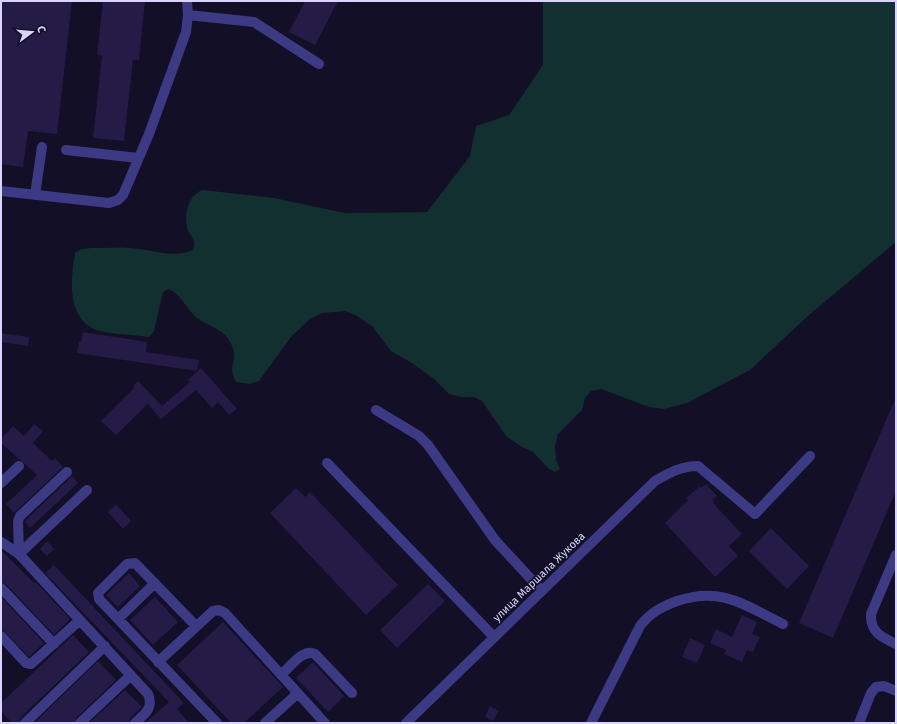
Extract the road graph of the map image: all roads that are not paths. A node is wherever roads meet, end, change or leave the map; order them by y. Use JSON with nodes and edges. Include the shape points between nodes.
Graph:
{"nodes":[{"id":1,"x":187,"y":1,"type":"edge"},
{"id":2,"x":188,"y":15,"type":"junction"},
{"id":3,"x":319,"y":64,"type":"dead end"},
{"id":4,"x":42,"y":147,"type":"dead end"},
{"id":5,"x":66,"y":150,"type":"dead end"},
{"id":6,"x":138,"y":158,"type":"junction"},
{"id":7,"x":1,"y":191,"type":"edge"},
{"id":8,"x":35,"y":195,"type":"junction"},
{"id":9,"x":376,"y":410,"type":"dead end"},
{"id":10,"x":810,"y":456,"type":"dead end"},
{"id":11,"x":327,"y":463,"type":"dead end"},
{"id":12,"x":19,"y":466,"type":"dead end"},
{"id":13,"x":67,"y":472,"type":"dead end"},
{"id":14,"x":1,"y":483,"type":"edge"},
{"id":15,"x":87,"y":490,"type":"dead end"},
{"id":16,"x":18,"y":528,"type":"junction"},
{"id":17,"x":2,"y":542,"type":"edge"},
{"id":18,"x":19,"y":554,"type":"junction"},
{"id":19,"x":896,"y":555,"type":"edge"},
{"id":20,"x":155,"y":583,"type":"junction"},
{"id":21,"x":1,"y":588,"type":"edge"},
{"id":22,"x":542,"y":591,"type":"junction"},
{"id":23,"x":118,"y":619,"type":"junction"},
{"id":24,"x":80,"y":620,"type":"junction"},
{"id":25,"x":783,"y":624,"type":"dead end"},
{"id":26,"x":196,"y":626,"type":"junction"},
{"id":27,"x":1,"y":636,"type":"edge"},
{"id":28,"x":494,"y":637,"type":"junction"},
{"id":29,"x":54,"y":644,"type":"junction"},
{"id":30,"x":896,"y":644,"type":"edge"},
{"id":31,"x":105,"y":646,"type":"junction"},
{"id":32,"x":158,"y":662,"type":"junction"},
{"id":33,"x":281,"y":674,"type":"junction"},
{"id":34,"x":131,"y":675,"type":"junction"},
{"id":35,"x":896,"y":692,"type":"edge"},
{"id":36,"x":298,"y":693,"type":"junction"},
{"id":37,"x":352,"y":693,"type":"dead end"},
{"id":38,"x":25,"y":723,"type":"edge"},
{"id":39,"x":80,"y":723,"type":"edge"},
{"id":40,"x":135,"y":723,"type":"edge"},
{"id":41,"x":217,"y":723,"type":"edge"},
{"id":42,"x":265,"y":723,"type":"edge"},
{"id":43,"x":325,"y":723,"type":"edge"},
{"id":44,"x":406,"y":723,"type":"edge"},
{"id":45,"x":591,"y":723,"type":"edge"},
{"id":46,"x":859,"y":723,"type":"edge"}],
"edges":[{"from":1,"to":2,"type":"street"},
{"from":2,"to":3,"type":"street","via":[[254,22]]},
{"from":2,"to":6,"type":"street","via":[[186,32]]},
{"from":4,"to":8,"type":"street"},
{"from":5,"to":6,"type":"street"},
{"from":6,"to":8,"type":"street","via":[[123,195],[118,200],[109,203]]},
{"from":7,"to":8,"type":"street"},
{"from":9,"to":22,"type":"street","via":[[419,436],[428,445],[495,540]]},
{"from":10,"to":22,"type":"street","name":"улица Маршала Жукова","via":[[755,514],[698,466],[687,466],[672,472],[655,481]]},
{"from":11,"to":28,"type":"street"},
{"from":12,"to":14,"type":"street"},
{"from":13,"to":16,"type":"street","via":[[20,516]]},
{"from":15,"to":18,"type":"street"},
{"from":16,"to":17,"type":"street"},
{"from":16,"to":18,"type":"street"},
{"from":17,"to":18,"type":"street"},
{"from":18,"to":24,"type":"street"},
{"from":19,"to":30,"type":"street","via":[[871,614],[874,629],[879,635]]},
{"from":20,"to":23,"type":"street"},
{"from":20,"to":23,"type":"street","via":[[138,564],[130,562],[99,591],[99,599]]},
{"from":20,"to":26,"type":"street"},
{"from":21,"to":29,"type":"street"},
{"from":22,"to":28,"type":"street","name":"улица Маршала Жукова"},
{"from":23,"to":32,"type":"street"},
{"from":24,"to":29,"type":"street"},
{"from":24,"to":31,"type":"street"},
{"from":25,"to":45,"type":"street","via":[[737,601],[712,594],[693,596],[660,607],[640,626]]},
{"from":26,"to":32,"type":"street"},
{"from":26,"to":33,"type":"street","via":[[213,611],[225,613]]},
{"from":27,"to":29,"type":"street","via":[[26,663],[31,664]]},
{"from":28,"to":44,"type":"street","name":"улица Маршала Жукова"},
{"from":31,"to":34,"type":"street"},
{"from":31,"to":38,"type":"street"},
{"from":32,"to":41,"type":"street"},
{"from":33,"to":36,"type":"street"},
{"from":33,"to":37,"type":"street","via":[[303,654],[311,652]]},
{"from":34,"to":39,"type":"street"},
{"from":34,"to":40,"type":"street","via":[[151,700],[148,711]]},
{"from":35,"to":46,"type":"street","via":[[884,686],[876,686]]},
{"from":36,"to":42,"type":"street"},
{"from":36,"to":43,"type":"street"}]}
